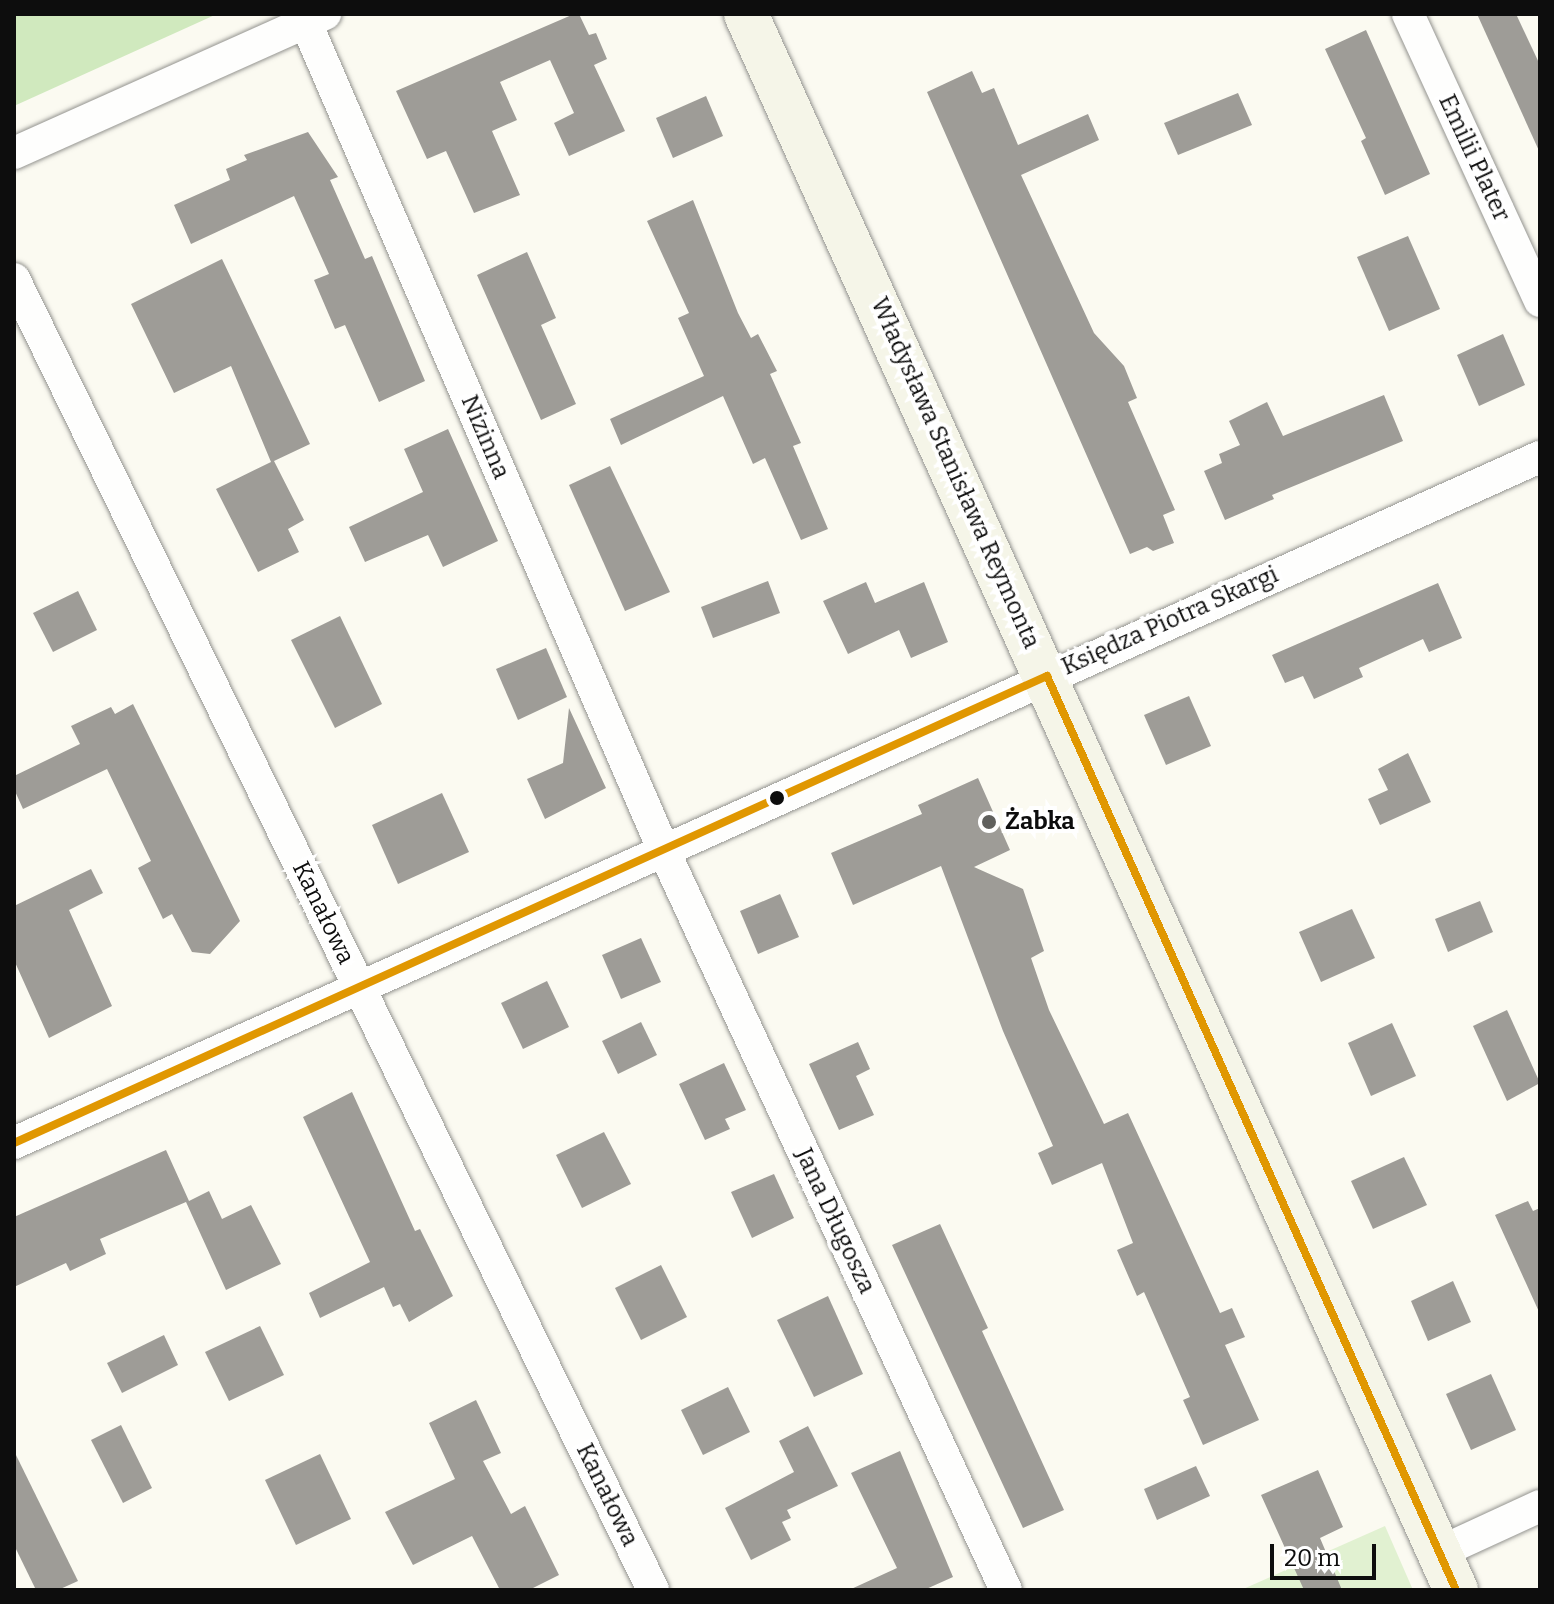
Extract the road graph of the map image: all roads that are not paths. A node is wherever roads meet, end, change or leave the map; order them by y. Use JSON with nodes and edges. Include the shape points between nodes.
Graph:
{"nodes":[{"id":1,"x":746,"y":14,"type":"edge"},
{"id":2,"x":1408,"y":14,"type":"edge"},
{"id":3,"x":316,"y":18,"type":"edge"},
{"id":4,"x":14,"y":153,"type":"edge"},
{"id":5,"x":14,"y":279,"type":"edge"},
{"id":6,"x":1540,"y":301,"type":"edge"},
{"id":7,"x":1540,"y":457,"type":"edge"},
{"id":8,"x":1047,"y":676,"type":"junction"},
{"id":9,"x":664,"y":851,"type":"junction"},
{"id":10,"x":358,"y":985,"type":"junction"},
{"id":11,"x":14,"y":1143,"type":"edge"},
{"id":12,"x":1540,"y":1506,"type":"edge"},
{"id":13,"x":1448,"y":1571,"type":"edge"},
{"id":14,"x":653,"y":1590,"type":"edge"},
{"id":15,"x":1006,"y":1590,"type":"edge"}],
"edges":[{"from":1,"to":8,"type":"main road","name":"Władysława Stanisława Reymonta"},
{"from":2,"to":6,"type":"street","name":"Emilii Plater"},
{"from":3,"to":4,"type":"street"},
{"from":3,"to":9,"type":"street","name":"Nizinna"},
{"from":5,"to":10,"type":"street","name":"Kanałowa"},
{"from":7,"to":8,"type":"street","name":"Księdza Piotra Skargi"},
{"from":8,"to":9,"type":"street","name":"Księdza Piotra Skargi"},
{"from":8,"to":13,"type":"main road","name":"Władysława Stanisława Reymonta"},
{"from":9,"to":10,"type":"street","name":"Księdza Piotra Skargi"},
{"from":9,"to":15,"type":"street","name":"Jana Długosza"},
{"from":10,"to":11,"type":"street","name":"Księdza Piotra Skargi"},
{"from":10,"to":14,"type":"street","name":"Kanałowa"},
{"from":12,"to":13,"type":"street"}]}
